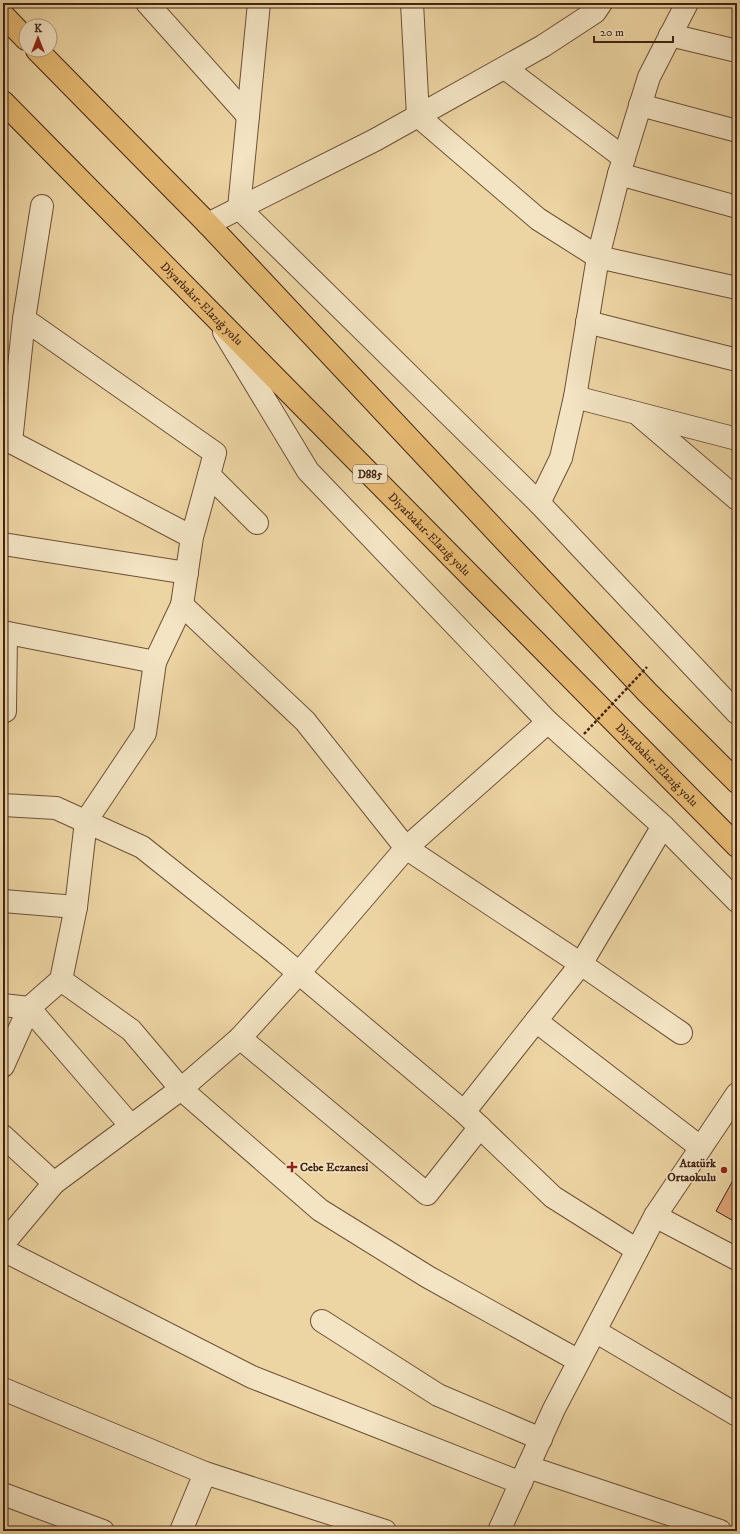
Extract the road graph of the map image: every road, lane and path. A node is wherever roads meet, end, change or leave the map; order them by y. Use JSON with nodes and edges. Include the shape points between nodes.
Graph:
{"nodes":[{"id":1,"x":146,"y":3,"type":"edge"},
{"id":2,"x":259,"y":3,"type":"edge"},
{"id":3,"x":412,"y":3,"type":"edge"},
{"id":4,"x":601,"y":3,"type":"edge"},
{"id":5,"x":687,"y":3,"type":"edge"},
{"id":6,"x":3,"y":15,"type":"edge"},
{"id":7,"x":18,"y":31,"type":"edge"},
{"id":8,"x":670,"y":35,"type":"junction"},
{"id":9,"x":737,"y":51,"type":"edge"},
{"id":10,"x":45,"y":58,"type":"edge"},
{"id":11,"x":505,"y":68,"type":"junction"},
{"id":12,"x":3,"y":102,"type":"edge"},
{"id":13,"x":640,"y":105,"type":"junction"},
{"id":14,"x":248,"y":116,"type":"junction"},
{"id":15,"x":418,"y":116,"type":"junction"},
{"id":16,"x":737,"y":131,"type":"edge"},
{"id":17,"x":621,"y":166,"type":"junction"},
{"id":18,"x":42,"y":206,"type":"dead end"},
{"id":19,"x":737,"y":207,"type":"edge"},
{"id":20,"x":239,"y":208,"type":"junction"},
{"id":21,"x":208,"y":224,"type":"junction"},
{"id":22,"x":598,"y":257,"type":"junction"},
{"id":23,"x":737,"y":288,"type":"edge"},
{"id":24,"x":24,"y":319,"type":"junction"},
{"id":25,"x":217,"y":321,"type":"junction"},
{"id":26,"x":587,"y":322,"type":"junction"},
{"id":27,"x":737,"y":360,"type":"edge"},
{"id":28,"x":575,"y":397,"type":"junction"},
{"id":29,"x":637,"y":414,"type":"junction"},
{"id":30,"x":737,"y":439,"type":"edge"},
{"id":31,"x":7,"y":442,"type":"edge"},
{"id":32,"x":209,"y":475,"type":"junction"},
{"id":33,"x":737,"y":499,"type":"edge"},
{"id":34,"x":539,"y":503,"type":"junction"},
{"id":35,"x":257,"y":523,"type":"dead end"},
{"id":36,"x":192,"y":537,"type":"junction"},
{"id":37,"x":3,"y":544,"type":"edge"},
{"id":38,"x":187,"y":573,"type":"junction"},
{"id":39,"x":182,"y":605,"type":"junction"},
{"id":40,"x":5,"y":632,"type":"edge"},
{"id":41,"x":155,"y":662,"type":"junction"},
{"id":42,"x":647,"y":667,"type":"dead end"},
{"id":43,"x":3,"y":712,"type":"edge"},
{"id":44,"x":737,"y":712,"type":"edge"},
{"id":45,"x":548,"y":722,"type":"junction"},
{"id":46,"x":584,"y":734,"type":"dead end"},
{"id":47,"x":737,"y":782,"type":"edge"},
{"id":48,"x":3,"y":805,"type":"edge"},
{"id":49,"x":86,"y":821,"type":"junction"},
{"id":50,"x":663,"y":826,"type":"junction"},
{"id":51,"x":737,"y":846,"type":"edge"},
{"id":52,"x":406,"y":848,"type":"junction"},
{"id":53,"x":3,"y":901,"type":"edge"},
{"id":54,"x":737,"y":901,"type":"edge"},
{"id":55,"x":76,"y":907,"type":"junction"},
{"id":56,"x":581,"y":964,"type":"junction"},
{"id":57,"x":299,"y":973,"type":"junction"},
{"id":58,"x":61,"y":980,"type":"junction"},
{"id":59,"x":3,"y":1005,"type":"edge"},
{"id":60,"x":29,"y":1008,"type":"junction"},
{"id":61,"x":536,"y":1021,"type":"junction"},
{"id":62,"x":681,"y":1033,"type":"dead end"},
{"id":63,"x":240,"y":1038,"type":"junction"},
{"id":64,"x":3,"y":1066,"type":"edge"},
{"id":65,"x":181,"y":1089,"type":"junction"},
{"id":66,"x":737,"y":1094,"type":"edge"},
{"id":67,"x":464,"y":1112,"type":"junction"},
{"id":68,"x":131,"y":1126,"type":"junction"},
{"id":69,"x":480,"y":1127,"type":"junction"},
{"id":70,"x":3,"y":1136,"type":"edge"},
{"id":71,"x":700,"y":1147,"type":"junction"},
{"id":72,"x":54,"y":1183,"type":"junction"},
{"id":73,"x":655,"y":1216,"type":"junction"},
{"id":74,"x":3,"y":1244,"type":"edge"},
{"id":75,"x":3,"y":1250,"type":"edge"},
{"id":76,"x":637,"y":1250,"type":"junction"},
{"id":77,"x":737,"y":1259,"type":"edge"},
{"id":78,"x":322,"y":1321,"type":"dead end"},
{"id":79,"x":595,"y":1331,"type":"junction"},
{"id":80,"x":580,"y":1361,"type":"junction"},
{"id":81,"x":3,"y":1390,"type":"edge"},
{"id":82,"x":737,"y":1415,"type":"edge"},
{"id":83,"x":541,"y":1439,"type":"junction"},
{"id":84,"x":205,"y":1473,"type":"junction"},
{"id":85,"x":525,"y":1475,"type":"junction"},
{"id":86,"x":3,"y":1494,"type":"edge"},
{"id":87,"x":103,"y":1531,"type":"edge"},
{"id":88,"x":181,"y":1531,"type":"edge"},
{"id":89,"x":385,"y":1531,"type":"edge"},
{"id":90,"x":500,"y":1531,"type":"edge"},
{"id":91,"x":720,"y":1531,"type":"edge"}],
"edges":[{"from":1,"to":14,"type":"street"},
{"from":2,"to":14,"type":"street"},
{"from":3,"to":15,"type":"street"},
{"from":4,"to":11,"type":"street","via":[[595,12]]},
{"from":5,"to":8,"type":"street"},
{"from":6,"to":7,"type":"highway"},
{"from":8,"to":9,"type":"street"},
{"from":8,"to":13,"type":"street","via":[[649,77]]},
{"from":10,"to":21,"type":"highway"},
{"from":11,"to":15,"type":"street"},
{"from":11,"to":17,"type":"street"},
{"from":12,"to":25,"type":"highway","name":"Diyarbakır-Elazığ yolu","number":"D885"},
{"from":13,"to":16,"type":"street"},
{"from":13,"to":17,"type":"street"},
{"from":14,"to":20,"type":"street"},
{"from":15,"to":20,"type":"street"},
{"from":15,"to":22,"type":"street","via":[[538,219]]},
{"from":17,"to":19,"type":"street"},
{"from":17,"to":22,"type":"street"},
{"from":18,"to":24,"type":"street"},
{"from":20,"to":21,"type":"street"},
{"from":20,"to":34,"type":"street"},
{"from":21,"to":47,"type":"highway","via":[[648,692]]},
{"from":22,"to":23,"type":"street"},
{"from":22,"to":26,"type":"street"},
{"from":24,"to":31,"type":"street"},
{"from":24,"to":32,"type":"street","via":[[215,453]]},
{"from":25,"to":45,"type":"street","via":[[308,471]]},
{"from":25,"to":51,"type":"highway","name":"Diyarbakır-Elazığ yolu","number":"D885"},
{"from":26,"to":27,"type":"street"},
{"from":26,"to":28,"type":"street"},
{"from":28,"to":29,"type":"street"},
{"from":28,"to":34,"type":"street","via":[[561,458]]},
{"from":29,"to":30,"type":"street"},
{"from":29,"to":33,"type":"street"},
{"from":31,"to":36,"type":"street"},
{"from":32,"to":35,"type":"street"},
{"from":32,"to":36,"type":"street"},
{"from":34,"to":44,"type":"street"},
{"from":36,"to":38,"type":"street"},
{"from":37,"to":38,"type":"street"},
{"from":38,"to":39,"type":"street"},
{"from":39,"to":41,"type":"street"},
{"from":39,"to":52,"type":"street","via":[[305,721]]},
{"from":40,"to":41,"type":"street"},
{"from":40,"to":43,"type":"street","via":[[6,711]]},
{"from":41,"to":49,"type":"street","via":[[145,733]]},
{"from":42,"to":46,"type":"path","bridge":true},
{"from":45,"to":50,"type":"street"},
{"from":45,"to":52,"type":"street"},
{"from":48,"to":49,"type":"street","via":[[56,808]]},
{"from":49,"to":55,"type":"street"},
{"from":49,"to":57,"type":"street","via":[[142,847]]},
{"from":50,"to":54,"type":"street"},
{"from":50,"to":56,"type":"street"},
{"from":52,"to":56,"type":"street"},
{"from":52,"to":57,"type":"street"},
{"from":53,"to":55,"type":"street"},
{"from":55,"to":58,"type":"street"},
{"from":56,"to":61,"type":"street"},
{"from":56,"to":62,"type":"street"},
{"from":57,"to":63,"type":"street"},
{"from":57,"to":67,"type":"street"},
{"from":58,"to":60,"type":"street"},
{"from":58,"to":65,"type":"street","via":[[131,1030]]},
{"from":59,"to":60,"type":"street"},
{"from":60,"to":64,"type":"street"},
{"from":60,"to":68,"type":"street"},
{"from":61,"to":67,"type":"street"},
{"from":61,"to":71,"type":"street"},
{"from":63,"to":65,"type":"street"},
{"from":63,"to":69,"type":"street","via":[[427,1194]]},
{"from":65,"to":68,"type":"street"},
{"from":65,"to":80,"type":"street","via":[[320,1210],[428,1278]]},
{"from":66,"to":71,"type":"street"},
{"from":67,"to":69,"type":"street"},
{"from":68,"to":72,"type":"street"},
{"from":69,"to":76,"type":"street","via":[[553,1197]]},
{"from":70,"to":72,"type":"street"},
{"from":71,"to":73,"type":"street"},
{"from":72,"to":74,"type":"street"},
{"from":73,"to":76,"type":"street"},
{"from":73,"to":77,"type":"street"},
{"from":75,"to":85,"type":"street","via":[[252,1377]]},
{"from":76,"to":79,"type":"street"},
{"from":78,"to":83,"type":"street","via":[[438,1395]]},
{"from":79,"to":80,"type":"street"},
{"from":79,"to":82,"type":"street"},
{"from":80,"to":83,"type":"street"},
{"from":81,"to":84,"type":"street"},
{"from":83,"to":85,"type":"street"},
{"from":84,"to":88,"type":"street"},
{"from":84,"to":89,"type":"street"},
{"from":85,"to":90,"type":"street"},
{"from":85,"to":91,"type":"street"},
{"from":86,"to":87,"type":"street"}]}
